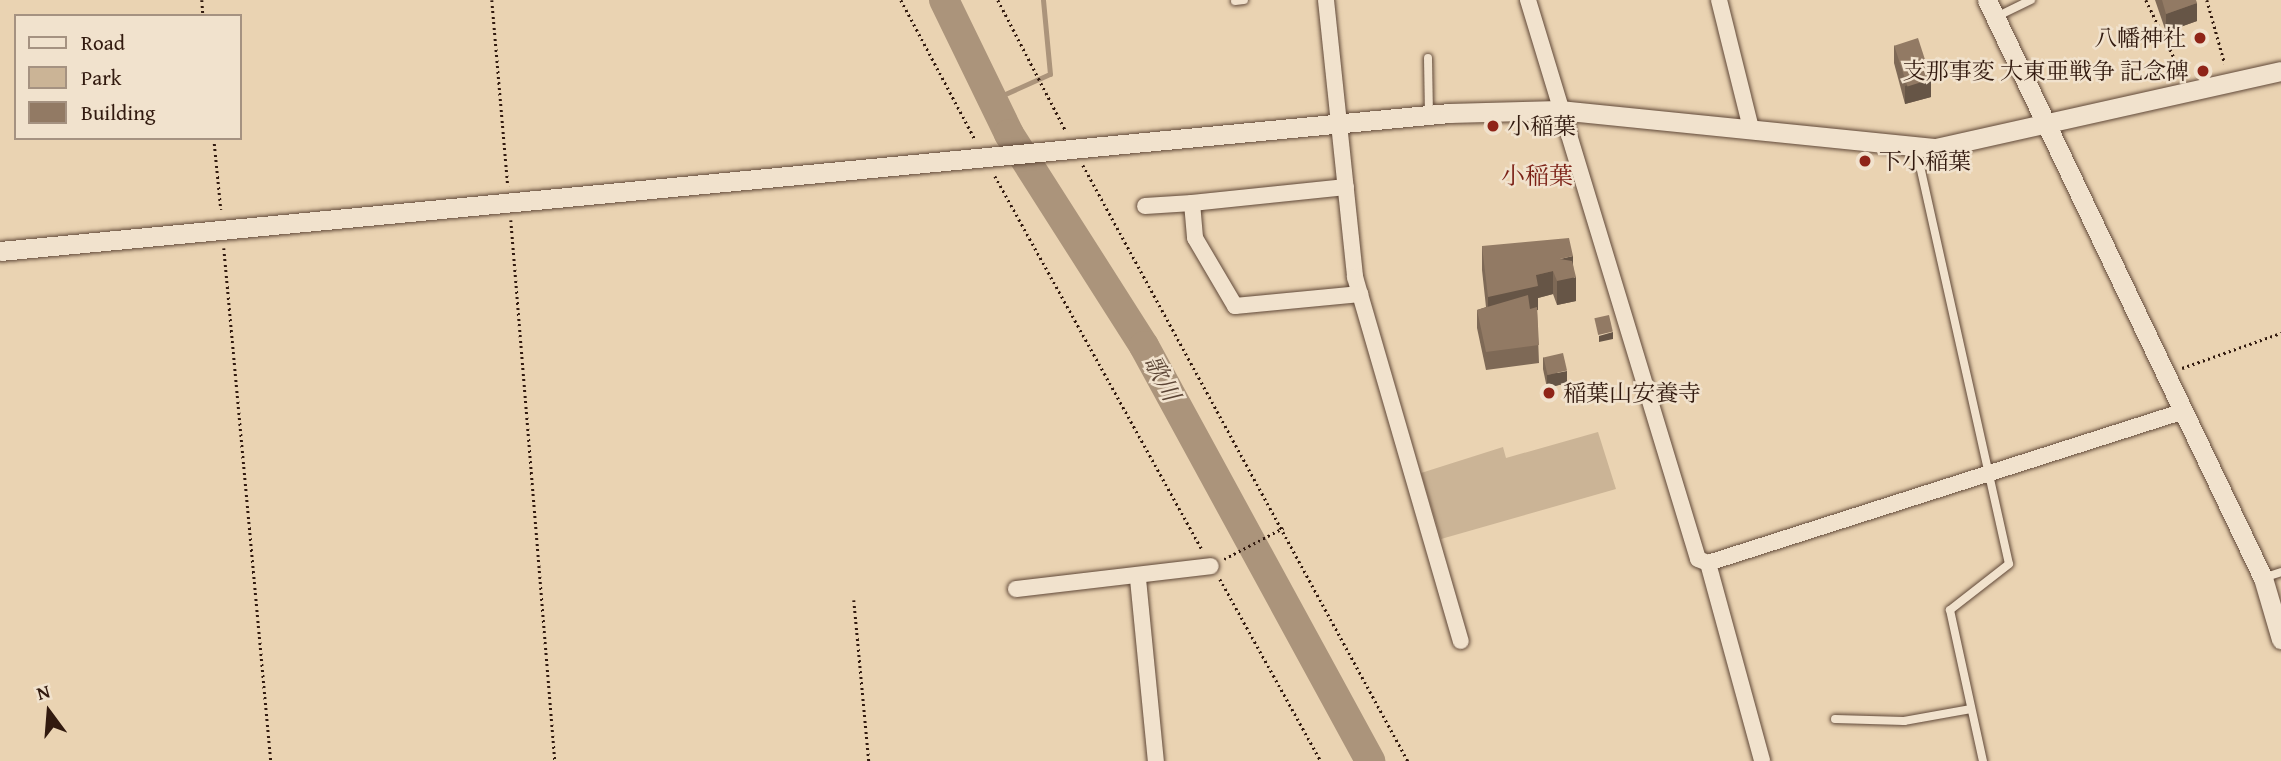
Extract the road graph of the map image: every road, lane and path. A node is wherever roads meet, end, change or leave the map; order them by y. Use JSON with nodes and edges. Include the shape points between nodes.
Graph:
{"nodes":[{"id":1,"x":492,"y":0,"type":"edge"},
{"id":2,"x":901,"y":0,"type":"edge"},
{"id":3,"x":998,"y":0,"type":"edge"},
{"id":4,"x":1326,"y":0,"type":"edge"},
{"id":5,"x":1528,"y":0,"type":"edge"},
{"id":6,"x":1720,"y":0,"type":"edge"},
{"id":7,"x":2031,"y":0,"type":"edge"},
{"id":8,"x":2146,"y":0,"type":"edge"},
{"id":9,"x":2207,"y":0,"type":"edge"},
{"id":10,"x":1991,"y":9,"type":"edge"},
{"id":11,"x":1428,"y":58,"type":"dead end"},
{"id":12,"x":2281,"y":71,"type":"edge"},
{"id":13,"x":2230,"y":83,"type":"junction"},
{"id":14,"x":2191,"y":92,"type":"junction"},
{"id":15,"x":1559,"y":110,"type":"junction"},
{"id":16,"x":1429,"y":115,"type":"junction"},
{"id":17,"x":1336,"y":125,"type":"junction"},
{"id":18,"x":2045,"y":125,"type":"junction"},
{"id":19,"x":1751,"y":128,"type":"junction"},
{"id":20,"x":214,"y":140,"type":"edge"},
{"id":21,"x":1916,"y":148,"type":"junction"},
{"id":22,"x":1070,"y":150,"type":"junction"},
{"id":23,"x":992,"y":158,"type":"junction"},
{"id":24,"x":1346,"y":187,"type":"junction"},
{"id":25,"x":509,"y":201,"type":"junction"},
{"id":26,"x":1192,"y":203,"type":"junction"},
{"id":27,"x":1145,"y":206,"type":"dead end"},
{"id":28,"x":223,"y":230,"type":"junction"},
{"id":29,"x":0,"y":251,"type":"edge"},
{"id":30,"x":1360,"y":294,"type":"junction"},
{"id":31,"x":2281,"y":333,"type":"edge"},
{"id":32,"x":2165,"y":374,"type":"junction"},
{"id":33,"x":2183,"y":411,"type":"junction"},
{"id":34,"x":1989,"y":471,"type":"junction"},
{"id":35,"x":1283,"y":528,"type":"junction"},
{"id":36,"x":1708,"y":563,"type":"junction"},
{"id":37,"x":1211,"y":566,"type":"junction"},
{"id":38,"x":2272,"y":575,"type":"edge"},
{"id":39,"x":1138,"y":579,"type":"junction"},
{"id":40,"x":1016,"y":589,"type":"dead end"},
{"id":41,"x":854,"y":600,"type":"dead end"},
{"id":42,"x":2281,"y":639,"type":"edge"},
{"id":43,"x":1461,"y":641,"type":"dead end"},
{"id":44,"x":1971,"y":709,"type":"junction"},
{"id":45,"x":1835,"y":719,"type":"dead end"},
{"id":46,"x":271,"y":761,"type":"edge"},
{"id":47,"x":555,"y":761,"type":"edge"},
{"id":48,"x":869,"y":761,"type":"edge"},
{"id":49,"x":1156,"y":761,"type":"edge"},
{"id":50,"x":1321,"y":761,"type":"edge"},
{"id":51,"x":1408,"y":761,"type":"edge"},
{"id":52,"x":1762,"y":761,"type":"edge"},
{"id":53,"x":1983,"y":761,"type":"edge"}],
"edges":[{"from":1,"to":25,"type":"path"},
{"from":2,"to":23,"type":"path"},
{"from":3,"to":22,"type":"path"},
{"from":4,"to":17,"type":"street"},
{"from":5,"to":15,"type":"street"},
{"from":6,"to":19,"type":"street"},
{"from":7,"to":10,"type":"lane"},
{"from":8,"to":14,"type":"path"},
{"from":9,"to":13,"type":"path"},
{"from":10,"to":18,"type":"street"},
{"from":11,"to":16,"type":"lane"},
{"from":12,"to":13,"type":"street"},
{"from":13,"to":14,"type":"street"},
{"from":14,"to":18,"type":"street"},
{"from":15,"to":16,"type":"street"},
{"from":15,"to":19,"type":"street"},
{"from":15,"to":36,"type":"street","via":[[1698,559]]},
{"from":16,"to":17,"type":"street"},
{"from":17,"to":22,"type":"street"},
{"from":17,"to":24,"type":"street"},
{"from":18,"to":21,"type":"street"},
{"from":18,"to":32,"type":"street"},
{"from":19,"to":21,"type":"street"},
{"from":20,"to":28,"type":"path"},
{"from":21,"to":34,"type":"lane"},
{"from":22,"to":23,"type":"street"},
{"from":22,"to":35,"type":"path"},
{"from":23,"to":25,"type":"street"},
{"from":23,"to":37,"type":"path"},
{"from":24,"to":26,"type":"street","via":[[1269,201]]},
{"from":24,"to":30,"type":"street"},
{"from":25,"to":28,"type":"street"},
{"from":25,"to":47,"type":"path"},
{"from":26,"to":27,"type":"street"},
{"from":26,"to":30,"type":"street","via":[[1195,238],[1235,306]]},
{"from":28,"to":29,"type":"street"},
{"from":28,"to":46,"type":"path"},
{"from":30,"to":43,"type":"street"},
{"from":31,"to":32,"type":"path"},
{"from":32,"to":33,"type":"street"},
{"from":33,"to":34,"type":"street"},
{"from":33,"to":38,"type":"street"},
{"from":34,"to":36,"type":"street"},
{"from":34,"to":44,"type":"lane","via":[[2009,564],[1950,610]]},
{"from":35,"to":37,"type":"path"},
{"from":35,"to":51,"type":"path"},
{"from":36,"to":52,"type":"street"},
{"from":37,"to":39,"type":"street"},
{"from":37,"to":50,"type":"path","via":[[1270,659]]},
{"from":38,"to":42,"type":"street"},
{"from":39,"to":40,"type":"street"},
{"from":39,"to":49,"type":"street"},
{"from":41,"to":48,"type":"path"},
{"from":44,"to":45,"type":"lane","via":[[1904,721]]},
{"from":44,"to":53,"type":"lane"}]}
